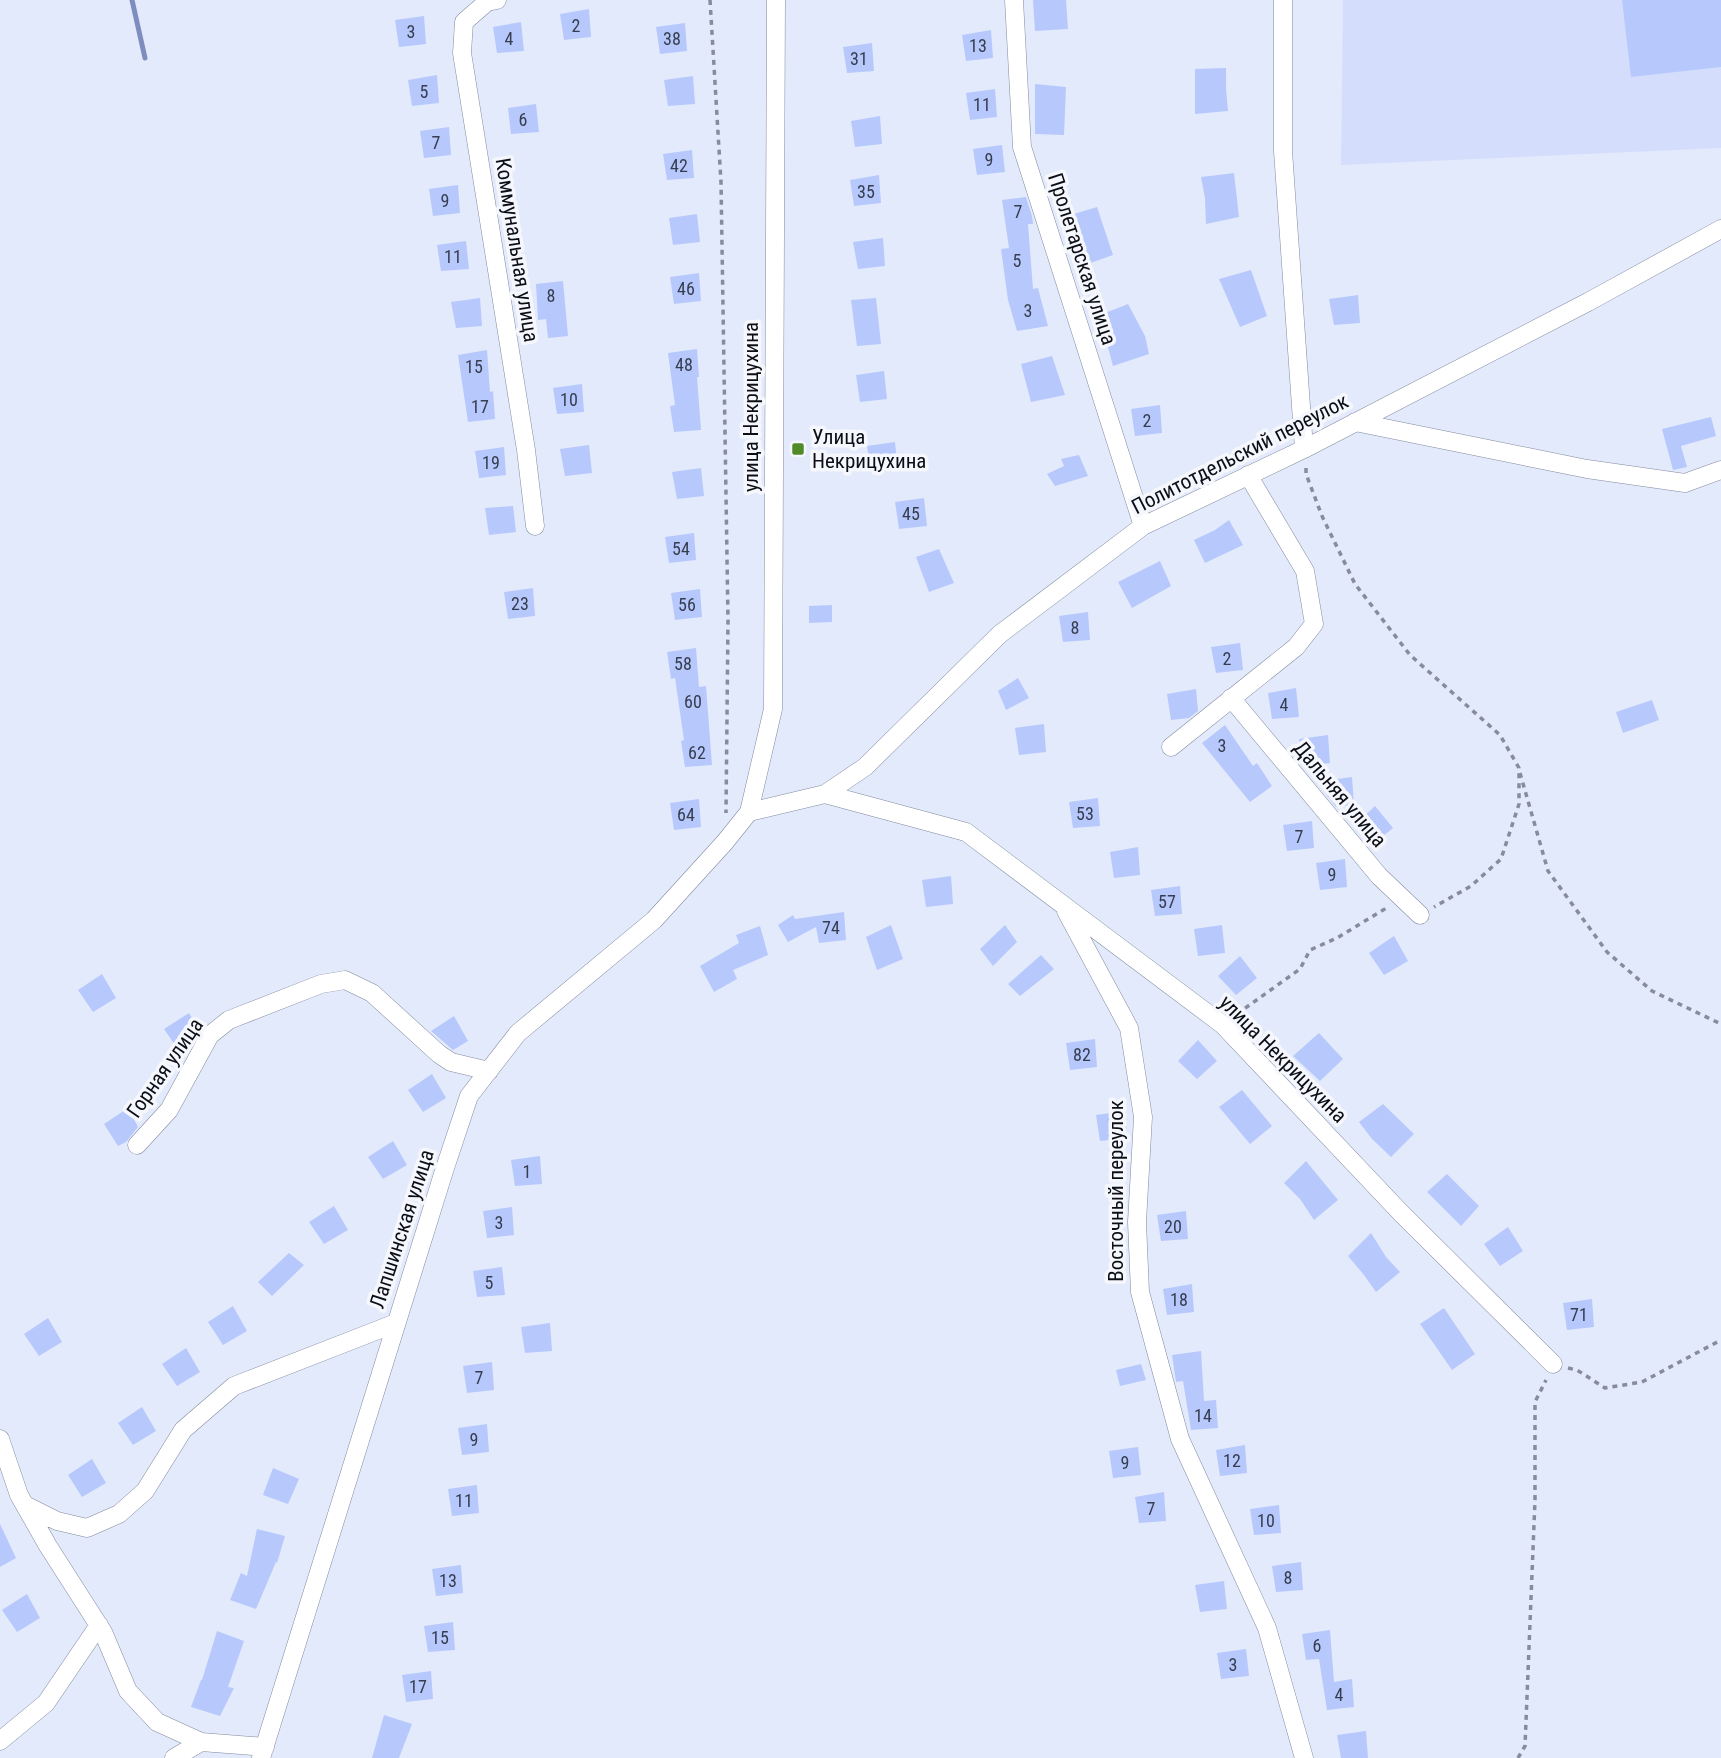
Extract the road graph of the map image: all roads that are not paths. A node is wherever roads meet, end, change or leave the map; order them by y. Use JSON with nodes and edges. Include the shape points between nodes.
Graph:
{"nodes":[{"id":1,"x":497,"y":0,"type":"edge"},
{"id":2,"x":776,"y":0,"type":"edge"},
{"id":3,"x":1014,"y":0,"type":"edge"},
{"id":4,"x":1283,"y":0,"type":"edge"},
{"id":5,"x":1721,"y":229,"type":"edge"},
{"id":6,"x":1355,"y":422,"type":"junction"},
{"id":7,"x":1304,"y":449,"type":"junction"},
{"id":8,"x":1721,"y":470,"type":"edge"},
{"id":9,"x":1248,"y":475,"type":"junction"},
{"id":10,"x":535,"y":526,"type":"dead end"},
{"id":11,"x":1143,"y":526,"type":"junction"},
{"id":12,"x":1231,"y":698,"type":"junction"},
{"id":13,"x":1171,"y":747,"type":"dead end"},
{"id":14,"x":825,"y":794,"type":"junction"},
{"id":15,"x":749,"y":812,"type":"junction"},
{"id":16,"x":1063,"y":905,"type":"junction"},
{"id":17,"x":1420,"y":915,"type":"road end"},
{"id":18,"x":489,"y":1071,"type":"junction"},
{"id":19,"x":137,"y":1145,"type":"dead end"},
{"id":20,"x":396,"y":1323,"type":"junction"},
{"id":21,"x":1553,"y":1364,"type":"road end"},
{"id":22,"x":0,"y":1440,"type":"edge"},
{"id":23,"x":25,"y":1505,"type":"junction"},
{"id":24,"x":99,"y":1625,"type":"junction"},
{"id":25,"x":0,"y":1741,"type":"edge"},
{"id":26,"x":201,"y":1742,"type":"junction"},
{"id":27,"x":263,"y":1752,"type":"edge"},
{"id":28,"x":174,"y":1758,"type":"edge"},
{"id":29,"x":1304,"y":1758,"type":"edge"}],
"edges":[{"from":1,"to":10,"type":"street","name":"Коммунальная улица","via":[[487,2],[464,22],[461,53]]},
{"from":2,"to":15,"type":"street","name":"улица Некрицухина","via":[[773,709]]},
{"from":3,"to":11,"type":"street","name":"Пролетарская улица","via":[[1022,147]]},
{"from":4,"to":7,"type":"street","via":[[1283,151]]},
{"from":5,"to":6,"type":"street","name":"Политотдельский переулок"},
{"from":6,"to":7,"type":"street","name":"Политотдельский переулок"},
{"from":6,"to":8,"type":"street","via":[[1587,469],[1685,483]]},
{"from":7,"to":9,"type":"street","name":"Политотдельский переулок"},
{"from":9,"to":11,"type":"street","name":"Политотдельский переулок"},
{"from":9,"to":12,"type":"street","via":[[1305,571],[1314,624],[1296,647]]},
{"from":11,"to":14,"type":"street","name":"Политотдельский переулок","via":[[1000,634],[865,767]]},
{"from":12,"to":13,"type":"street"},
{"from":12,"to":17,"type":"street","name":"Дальняя улица","via":[[1379,876]]},
{"from":14,"to":15,"type":"street","name":"Политотдельский переулок"},
{"from":14,"to":16,"type":"street","name":"улица Некрицухина","via":[[966,832]]},
{"from":15,"to":18,"type":"street","name":"Лапшинская улица","via":[[654,920],[518,1033]]},
{"from":16,"to":21,"type":"street","name":"улица Некрицухина","via":[[1223,1025],[1401,1213]]},
{"from":16,"to":29,"type":"street","name":"Восточный переулок","via":[[1129,1028],[1143,1117],[1137,1222],[1140,1292],[1180,1439],[1267,1628]]},
{"from":18,"to":19,"type":"street","name":"Горная улица","via":[[439,1055],[372,993],[345,980],[321,984],[229,1020],[210,1035],[169,1110]]},
{"from":18,"to":20,"type":"street","name":"Лапшинская улица","via":[[469,1096]]},
{"from":20,"to":23,"type":"street","via":[[234,1387],[183,1430],[145,1491],[119,1514],[87,1528],[57,1521]]},
{"from":20,"to":27,"type":"street","name":"Лапшинская улица"},
{"from":22,"to":23,"type":"street"},
{"from":23,"to":24,"type":"street"},
{"from":24,"to":25,"type":"street","via":[[46,1703]]},
{"from":24,"to":26,"type":"street","via":[[128,1691],[157,1722]]},
{"from":26,"to":27,"type":"street"},
{"from":26,"to":28,"type":"street"}]}
